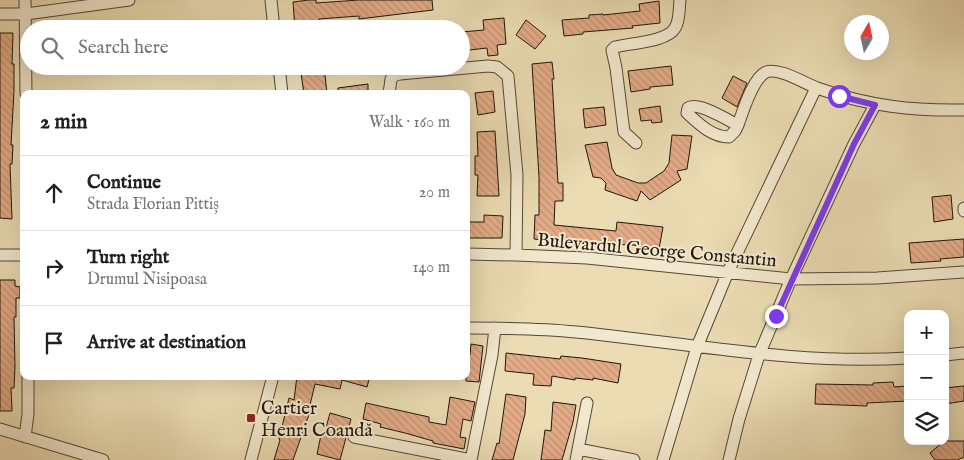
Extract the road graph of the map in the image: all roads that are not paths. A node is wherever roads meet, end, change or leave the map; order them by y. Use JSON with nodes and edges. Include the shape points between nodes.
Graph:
{"nodes":[{"id":1,"x":25,"y":0,"type":"edge"},
{"id":2,"x":129,"y":0,"type":"edge"},
{"id":3,"x":271,"y":0,"type":"edge"},
{"id":4,"x":680,"y":0,"type":"edge"},
{"id":5,"x":0,"y":14,"type":"edge"},
{"id":6,"x":26,"y":14,"type":"junction"},
{"id":7,"x":26,"y":20,"type":"edge"},
{"id":8,"x":273,"y":20,"type":"edge"},
{"id":9,"x":470,"y":68,"type":"edge"},
{"id":10,"x":26,"y":75,"type":"edge"},
{"id":11,"x":280,"y":75,"type":"edge"},
{"id":12,"x":395,"y":75,"type":"edge"},
{"id":13,"x":816,"y":88,"type":"junction"},
{"id":14,"x":26,"y":90,"type":"edge"},
{"id":15,"x":282,"y":90,"type":"edge"},
{"id":16,"x":390,"y":90,"type":"edge"},
{"id":17,"x":875,"y":105,"type":"junction"},
{"id":18,"x":964,"y":110,"type":"edge"},
{"id":19,"x":738,"y":125,"type":"dead end"},
{"id":20,"x":636,"y":143,"type":"dead end"},
{"id":21,"x":20,"y":254,"type":"edge"},
{"id":22,"x":470,"y":254,"type":"edge"},
{"id":23,"x":0,"y":255,"type":"edge"},
{"id":24,"x":516,"y":255,"type":"junction"},
{"id":25,"x":728,"y":272,"type":"junction"},
{"id":26,"x":964,"y":272,"type":"edge"},
{"id":27,"x":791,"y":279,"type":"junction"},
{"id":28,"x":470,"y":328,"type":"edge"},
{"id":29,"x":495,"y":328,"type":"junction"},
{"id":30,"x":697,"y":347,"type":"junction"},
{"id":31,"x":964,"y":353,"type":"edge"},
{"id":32,"x":759,"y":354,"type":"junction"},
{"id":33,"x":949,"y":355,"type":"edge"},
{"id":34,"x":904,"y":358,"type":"edge"},
{"id":35,"x":28,"y":380,"type":"edge"},
{"id":36,"x":272,"y":380,"type":"edge"},
{"id":37,"x":587,"y":404,"type":"dead end"},
{"id":38,"x":0,"y":429,"type":"edge"},
{"id":39,"x":25,"y":437,"type":"junction"},
{"id":40,"x":354,"y":437,"type":"dead end"},
{"id":41,"x":577,"y":454,"type":"edge"},
{"id":42,"x":103,"y":460,"type":"edge"},
{"id":43,"x":251,"y":460,"type":"edge"},
{"id":44,"x":471,"y":460,"type":"edge"},
{"id":45,"x":634,"y":460,"type":"edge"},
{"id":46,"x":663,"y":460,"type":"edge"},
{"id":47,"x":729,"y":460,"type":"edge"}],
"edges":[{"from":1,"to":6,"type":"street"},
{"from":2,"to":6,"type":"street"},
{"from":3,"to":8,"type":"street"},
{"from":4,"to":20,"type":"street","via":[[678,22],[669,34],[615,46],[612,50],[624,132]]},
{"from":5,"to":6,"type":"street"},
{"from":6,"to":7,"type":"street"},
{"from":9,"to":24,"type":"street","via":[[497,67],[508,76],[517,175]]},
{"from":10,"to":14,"type":"street"},
{"from":11,"to":15,"type":"street"},
{"from":12,"to":16,"type":"street"},
{"from":13,"to":17,"type":"street"},
{"from":13,"to":19,"type":"street","via":[[777,71],[769,71],[755,83]]},
{"from":13,"to":25,"type":"street"},
{"from":17,"to":18,"type":"street"},
{"from":17,"to":27,"type":"street"},
{"from":21,"to":23,"type":"street"},
{"from":22,"to":24,"type":"street","name":"Bulevardul George Constantin"},
{"from":24,"to":25,"type":"street","name":"Bulevardul George Constantin","via":[[587,258]]},
{"from":25,"to":27,"type":"street","name":"Bulevardul George Constantin"},
{"from":25,"to":30,"type":"street"},
{"from":26,"to":27,"type":"street","name":"Bulevardul George Constantin"},
{"from":27,"to":32,"type":"street"},
{"from":28,"to":29,"type":"street"},
{"from":29,"to":30,"type":"street","via":[[576,332]]},
{"from":29,"to":44,"type":"street"},
{"from":30,"to":32,"type":"street"},
{"from":30,"to":46,"type":"street"},
{"from":31,"to":33,"type":"street"},
{"from":32,"to":34,"type":"street","via":[[848,359]]},
{"from":32,"to":47,"type":"street"},
{"from":35,"to":39,"type":"street"},
{"from":36,"to":43,"type":"street"},
{"from":37,"to":41,"type":"street"},
{"from":38,"to":39,"type":"street"},
{"from":39,"to":42,"type":"street"},
{"from":40,"to":44,"type":"street"},
{"from":41,"to":45,"type":"street"}]}
